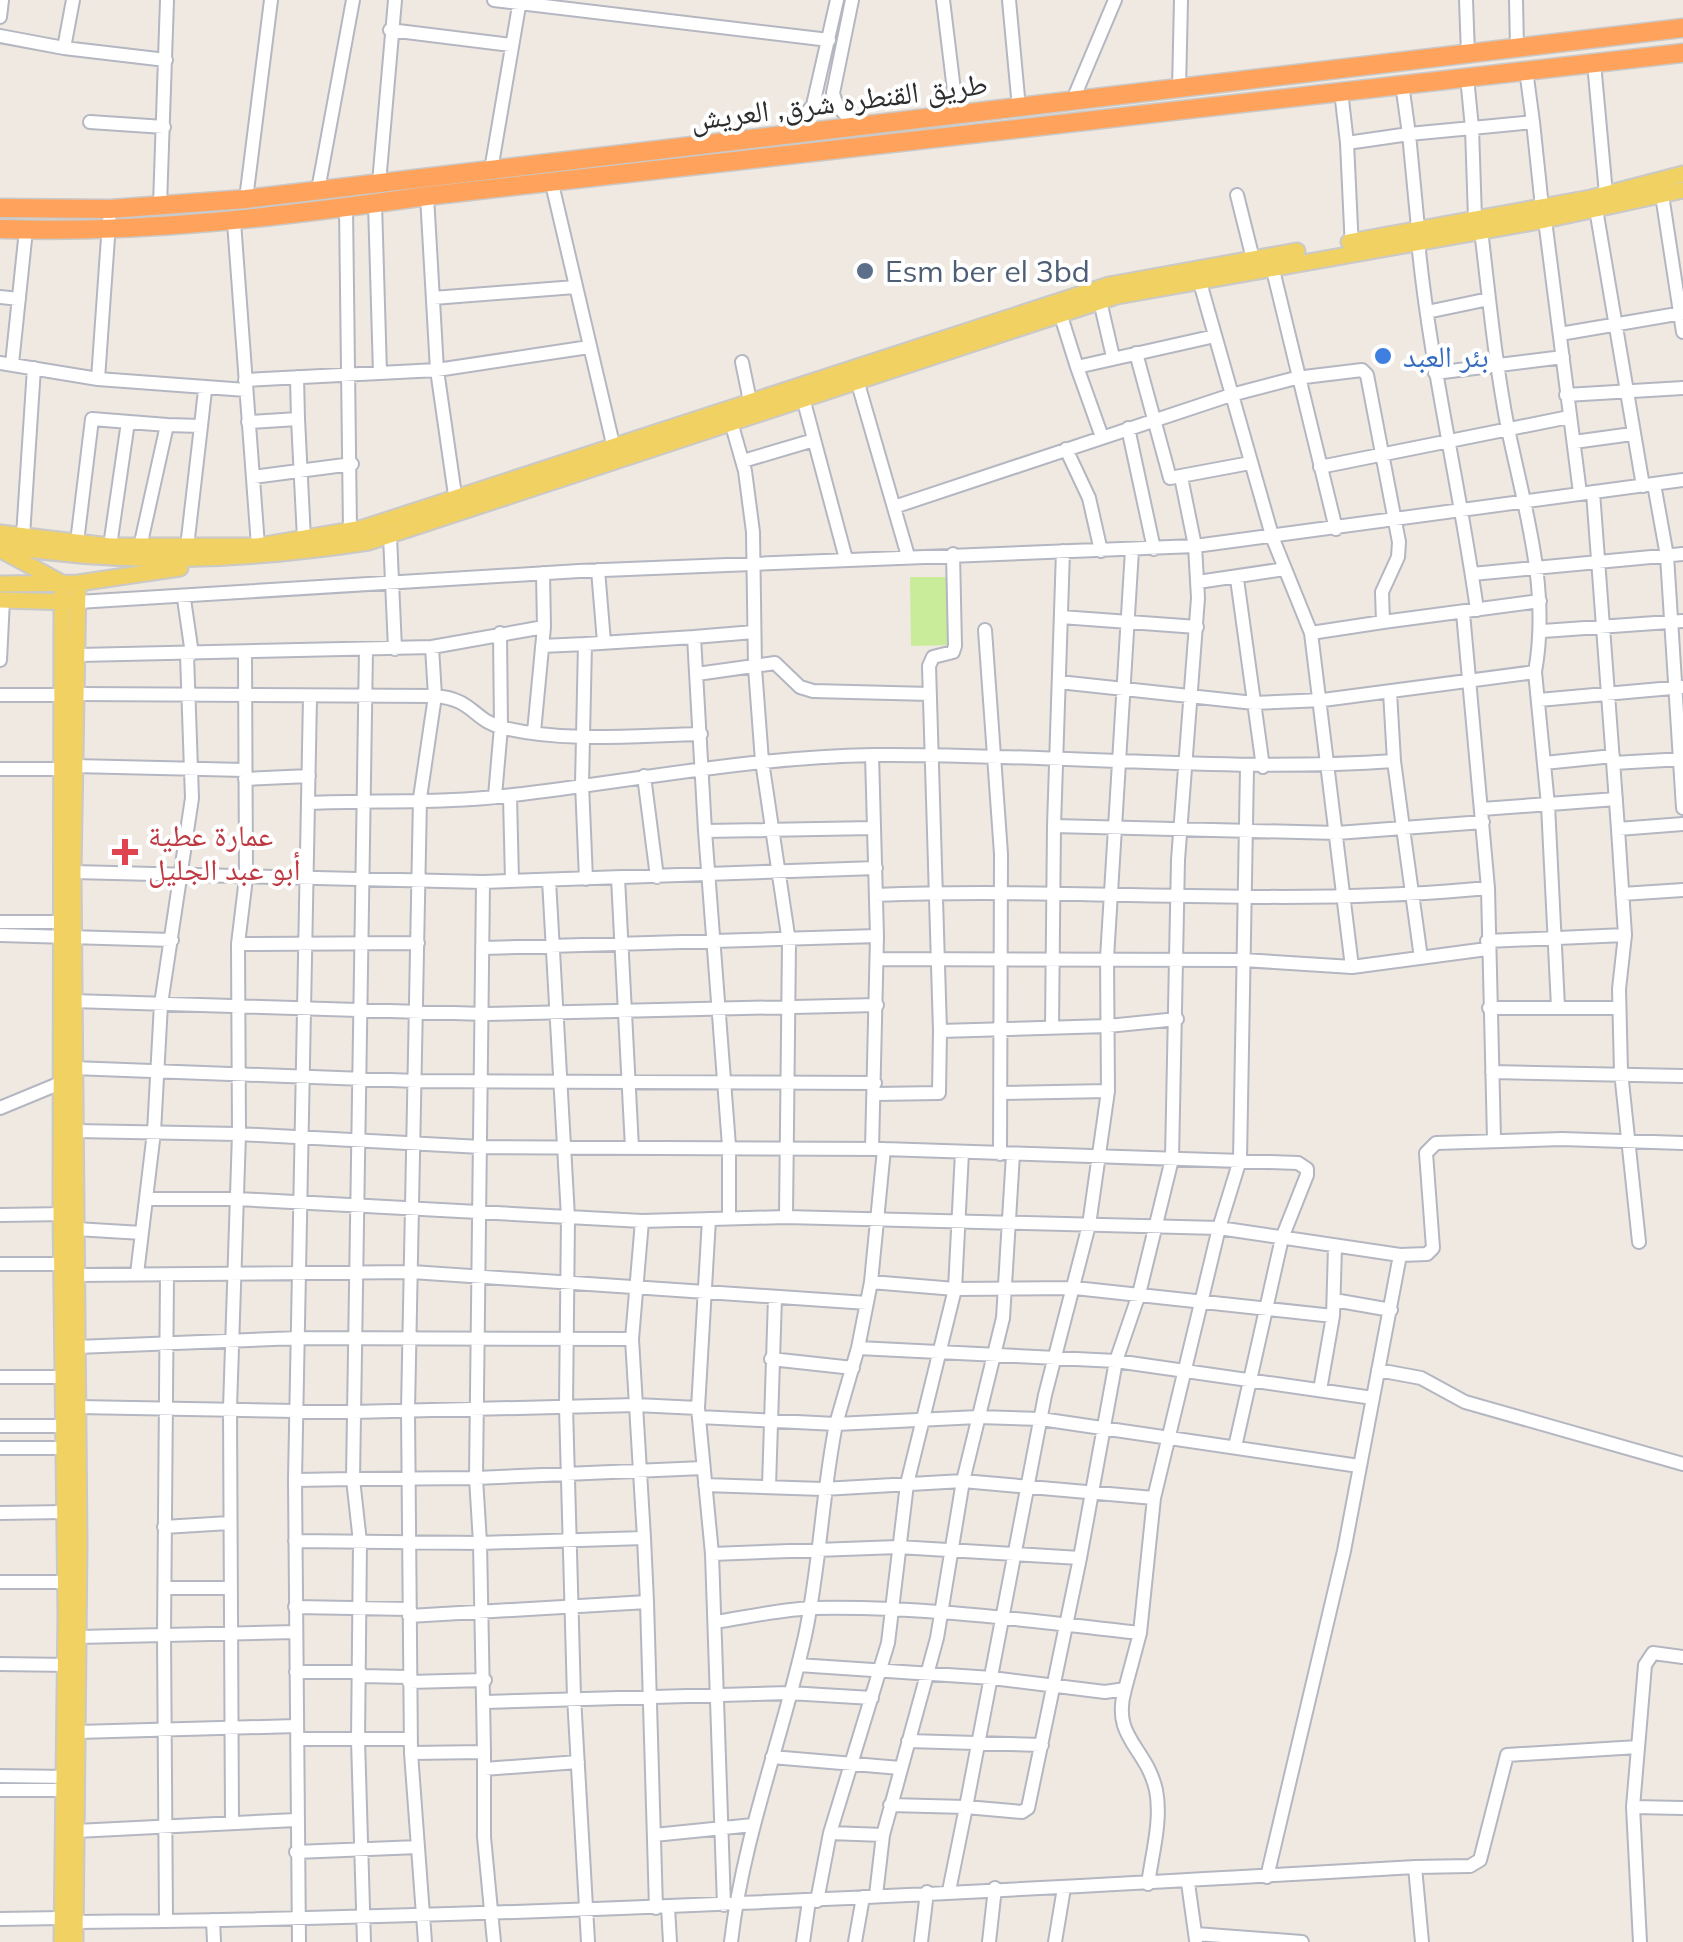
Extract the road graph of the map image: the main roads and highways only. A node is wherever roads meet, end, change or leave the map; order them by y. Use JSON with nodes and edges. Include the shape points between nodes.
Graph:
{"nodes":[{"id":1,"x":1682,"y":27,"type":"edge"},
{"id":2,"x":1683,"y":53,"type":"edge"},
{"id":3,"x":1683,"y":174,"type":"edge"},
{"id":4,"x":1683,"y":190,"type":"edge"},
{"id":5,"x":0,"y":208,"type":"edge"},
{"id":6,"x":1544,"y":214,"type":"junction"},
{"id":7,"x":0,"y":230,"type":"edge"},
{"id":8,"x":1352,"y":246,"type":"junction"},
{"id":9,"x":1179,"y":278,"type":"junction"},
{"id":10,"x":980,"y":332,"type":"junction"},
{"id":11,"x":730,"y":416,"type":"junction"},
{"id":12,"x":0,"y":533,"type":"edge"},
{"id":13,"x":68,"y":546,"type":"junction"},
{"id":14,"x":0,"y":547,"type":"edge"},
{"id":15,"x":252,"y":552,"type":"junction"},
{"id":16,"x":70,"y":583,"type":"junction"},
{"id":17,"x":1,"y":595,"type":"edge"},
{"id":18,"x":70,"y":602,"type":"junction"},
{"id":19,"x":71,"y":694,"type":"junction"},
{"id":20,"x":68,"y":768,"type":"junction"},
{"id":21,"x":67,"y":929,"type":"junction"},
{"id":22,"x":68,"y":1075,"type":"junction"},
{"id":23,"x":71,"y":1219,"type":"junction"},
{"id":24,"x":71,"y":1426,"type":"junction"},
{"id":25,"x":71,"y":1448,"type":"junction"},
{"id":26,"x":71,"y":1665,"type":"junction"},
{"id":27,"x":70,"y":1783,"type":"junction"},
{"id":28,"x":68,"y":1920,"type":"junction"},
{"id":29,"x":62,"y":1942,"type":"edge"},
{"id":30,"x":75,"y":1942,"type":"edge"}],
"edges":[{"from":1,"to":5,"type":"highway","name":"طريق القنطره شرق, العريش","via":[[246,199],[110,209]]},
{"from":2,"to":7,"type":"highway","name":"طريق القنطره شرق, العريش","via":[[234,222]]},
{"from":3,"to":6,"type":"main road"},
{"from":4,"to":6,"type":"main road"},
{"from":6,"to":8,"type":"main road"},
{"from":8,"to":9,"type":"main road","via":[[1253,259]]},
{"from":8,"to":9,"type":"main road","via":[[1272,266]]},
{"from":9,"to":10,"type":"main road"},
{"from":9,"to":10,"type":"main road","via":[[1109,286]]},
{"from":10,"to":11,"type":"main road","via":[[857,380]]},
{"from":10,"to":11,"type":"main road","via":[[750,400]]},
{"from":11,"to":15,"type":"main road","via":[[613,444],[350,530]]},
{"from":11,"to":15,"type":"main road","via":[[390,536]]},
{"from":12,"to":13,"type":"main road"},
{"from":13,"to":14,"type":"main road"},
{"from":13,"to":15,"type":"main road"},
{"from":13,"to":15,"type":"main road","via":[[119,561]]},
{"from":14,"to":16,"type":"main road"},
{"from":15,"to":16,"type":"main road"},
{"from":16,"to":17,"type":"main road"},
{"from":16,"to":18,"type":"main road"},
{"from":17,"to":18,"type":"main road"},
{"from":18,"to":19,"type":"main road"},
{"from":18,"to":19,"type":"main road","via":[[78,655]]},
{"from":19,"to":20,"type":"main road"},
{"from":20,"to":21,"type":"main road"},
{"from":20,"to":21,"type":"main road","via":[[73,872]]},
{"from":21,"to":22,"type":"main road"},
{"from":21,"to":22,"type":"main road","via":[[73,1001]]},
{"from":22,"to":23,"type":"main road"},
{"from":22,"to":23,"type":"main road","via":[[75,1131]]},
{"from":23,"to":24,"type":"main road","via":[[62,1264]]},
{"from":23,"to":24,"type":"main road","via":[[78,1406]]},
{"from":24,"to":25,"type":"main road"},
{"from":25,"to":26,"type":"main road","via":[[64,1512]]},
{"from":25,"to":26,"type":"main road","via":[[78,1637]]},
{"from":26,"to":27,"type":"main road"},
{"from":26,"to":27,"type":"main road","via":[[77,1732]]},
{"from":27,"to":28,"type":"main road"},
{"from":27,"to":28,"type":"main road","via":[[76,1830]]},
{"from":28,"to":29,"type":"main road"},
{"from":28,"to":30,"type":"main road"}]}
